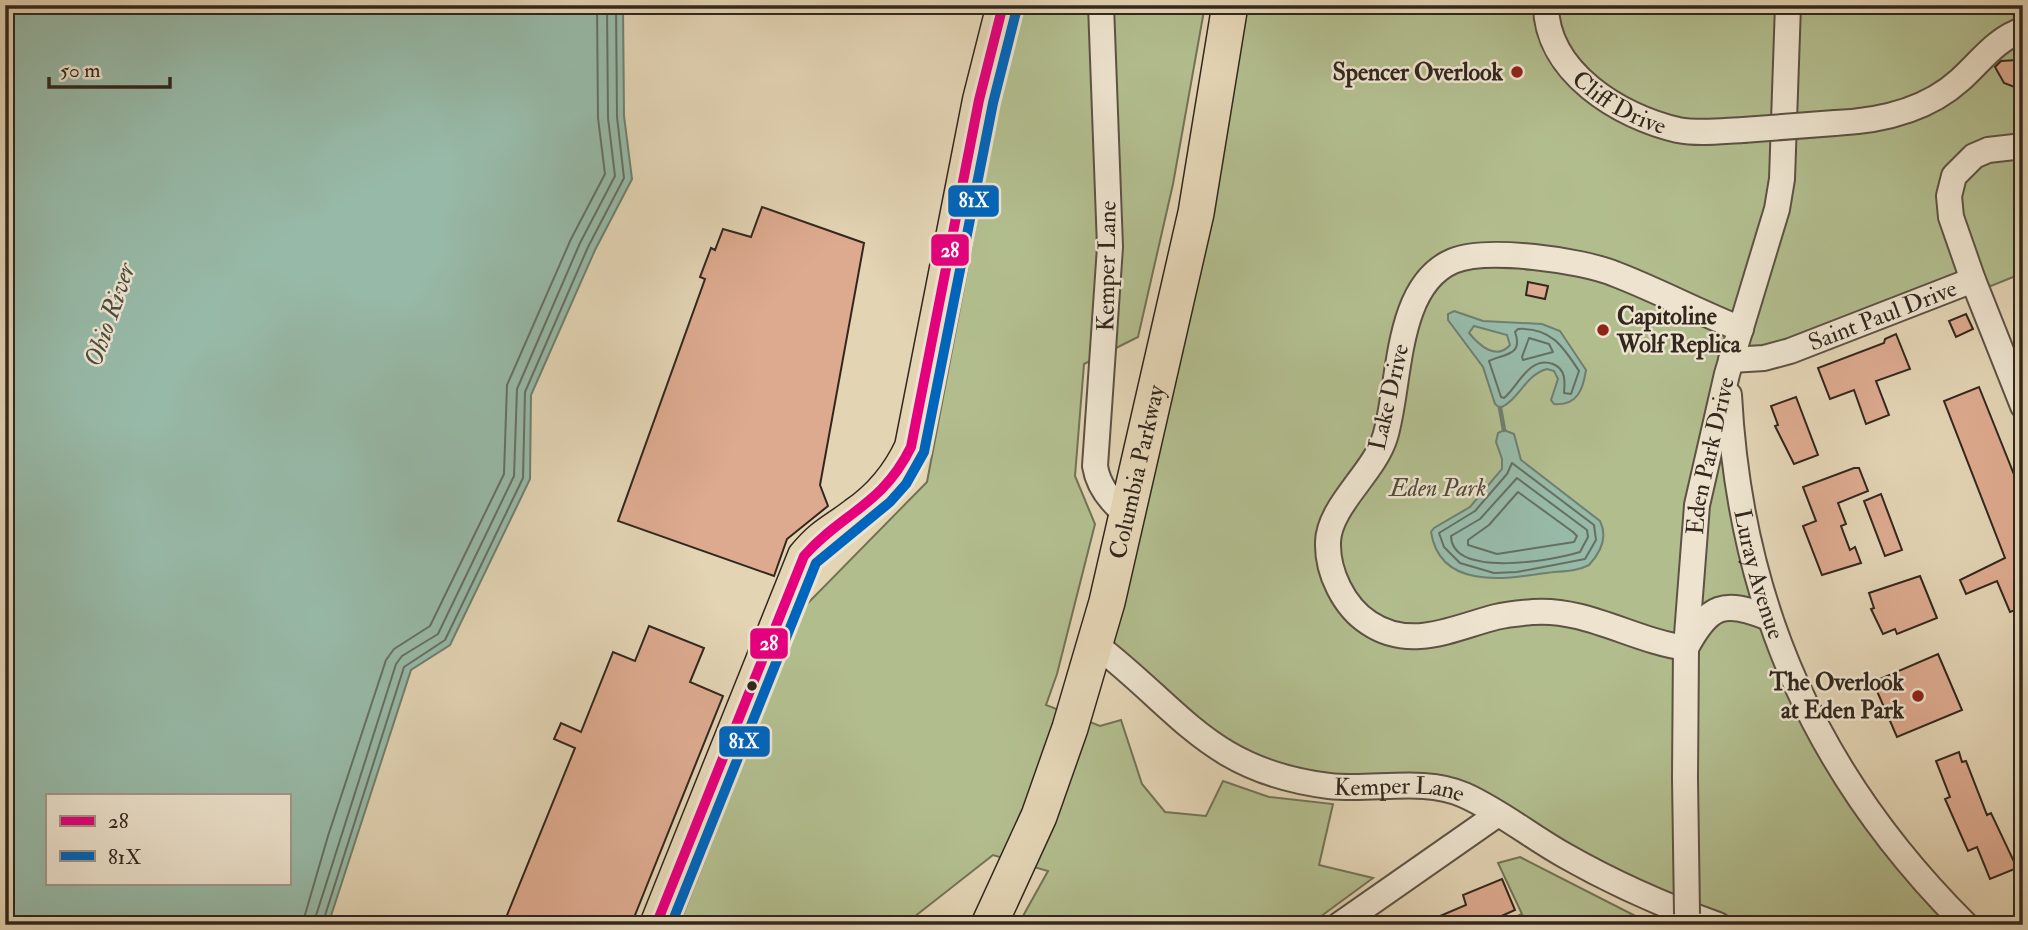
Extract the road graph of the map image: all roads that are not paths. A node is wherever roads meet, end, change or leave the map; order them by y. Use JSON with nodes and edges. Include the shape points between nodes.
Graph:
{"nodes":[{"id":1,"x":1003,"y":5,"type":"edge"},
{"id":2,"x":1101,"y":5,"type":"edge"},
{"id":3,"x":1230,"y":5,"type":"edge"},
{"id":4,"x":1546,"y":5,"type":"edge"},
{"id":5,"x":1788,"y":5,"type":"edge"},
{"id":6,"x":2023,"y":30,"type":"edge"},
{"id":7,"x":2023,"y":146,"type":"edge"},
{"id":8,"x":1973,"y":280,"type":"junction"},
{"id":9,"x":1741,"y":329,"type":"junction"},
{"id":10,"x":1729,"y":367,"type":"junction"},
{"id":11,"x":2023,"y":406,"type":"edge"},
{"id":12,"x":1127,"y":515,"type":"junction"},
{"id":13,"x":1769,"y":618,"type":"junction"},
{"id":14,"x":1095,"y":644,"type":"junction"},
{"id":15,"x":1686,"y":648,"type":"junction"},
{"id":16,"x":1498,"y":814,"type":"junction"},
{"id":17,"x":996,"y":910,"type":"edge"},
{"id":18,"x":1687,"y":919,"type":"edge"},
{"id":19,"x":656,"y":925,"type":"edge"},
{"id":20,"x":1339,"y":925,"type":"edge"},
{"id":21,"x":1718,"y":925,"type":"edge"},
{"id":22,"x":1966,"y":925,"type":"edge"}],
"edges":[{"from":1,"to":19,"type":"main road","via":[[979,100],[911,447],[897,475],[873,499],[822,535],[804,556]]},
{"from":2,"to":12,"type":"street","name":"Kemper Lane","via":[[1110,247],[1095,466],[1112,502]]},
{"from":3,"to":12,"type":"highway","name":"Columbia Parkway","via":[[1196,214]]},
{"from":4,"to":6,"type":"street","name":"Cliff Drive","bridge":true,"via":[[1549,29],[1574,73],[1616,106],[1678,130],[1743,130],[1891,117],[1958,82],[1998,43]]},
{"from":5,"to":9,"type":"street","name":"Eden Park Drive","via":[[1782,179]]},
{"from":7,"to":8,"type":"street","name":"Saint Paul Drive","via":[[1974,156],[1951,185],[1949,209]]},
{"from":8,"to":10,"type":"street","name":"Saint Paul Drive","via":[[1790,351]]},
{"from":8,"to":11,"type":"street"},
{"from":9,"to":10,"type":"street","name":"Eden Park Drive"},
{"from":9,"to":15,"type":"street","name":"Lake Drive","via":[[1612,272],[1510,254],[1453,261],[1432,276],[1413,308],[1399,355],[1385,438],[1372,467],[1333,520],[1327,539],[1333,573],[1347,601],[1366,621],[1387,632],[1419,638],[1499,616],[1566,613],[1662,645]]},
{"from":10,"to":13,"type":"street","name":"Luray Avenue","via":[[1738,494]]},
{"from":10,"to":15,"type":"street","name":"Eden Park Drive","via":[[1697,505]]},
{"from":12,"to":14,"type":"highway","name":"Columbia Parkway"},
{"from":13,"to":15,"type":"street","via":[[1736,607],[1711,612]]},
{"from":13,"to":22,"type":"street","name":"Luray Avenue","via":[[1801,699],[1858,800],[1916,873]]},
{"from":14,"to":16,"type":"street","name":"Kemper Lane","via":[[1208,744],[1264,773],[1330,786],[1440,786]]},
{"from":14,"to":17,"type":"highway","name":"Columbia Parkway","via":[[1039,816]]},
{"from":15,"to":18,"type":"street","name":"Eden Park Drive","bridge":true},
{"from":16,"to":20,"type":"street"},
{"from":16,"to":21,"type":"street","name":"Kemper Lane","via":[[1608,879]]}]}
